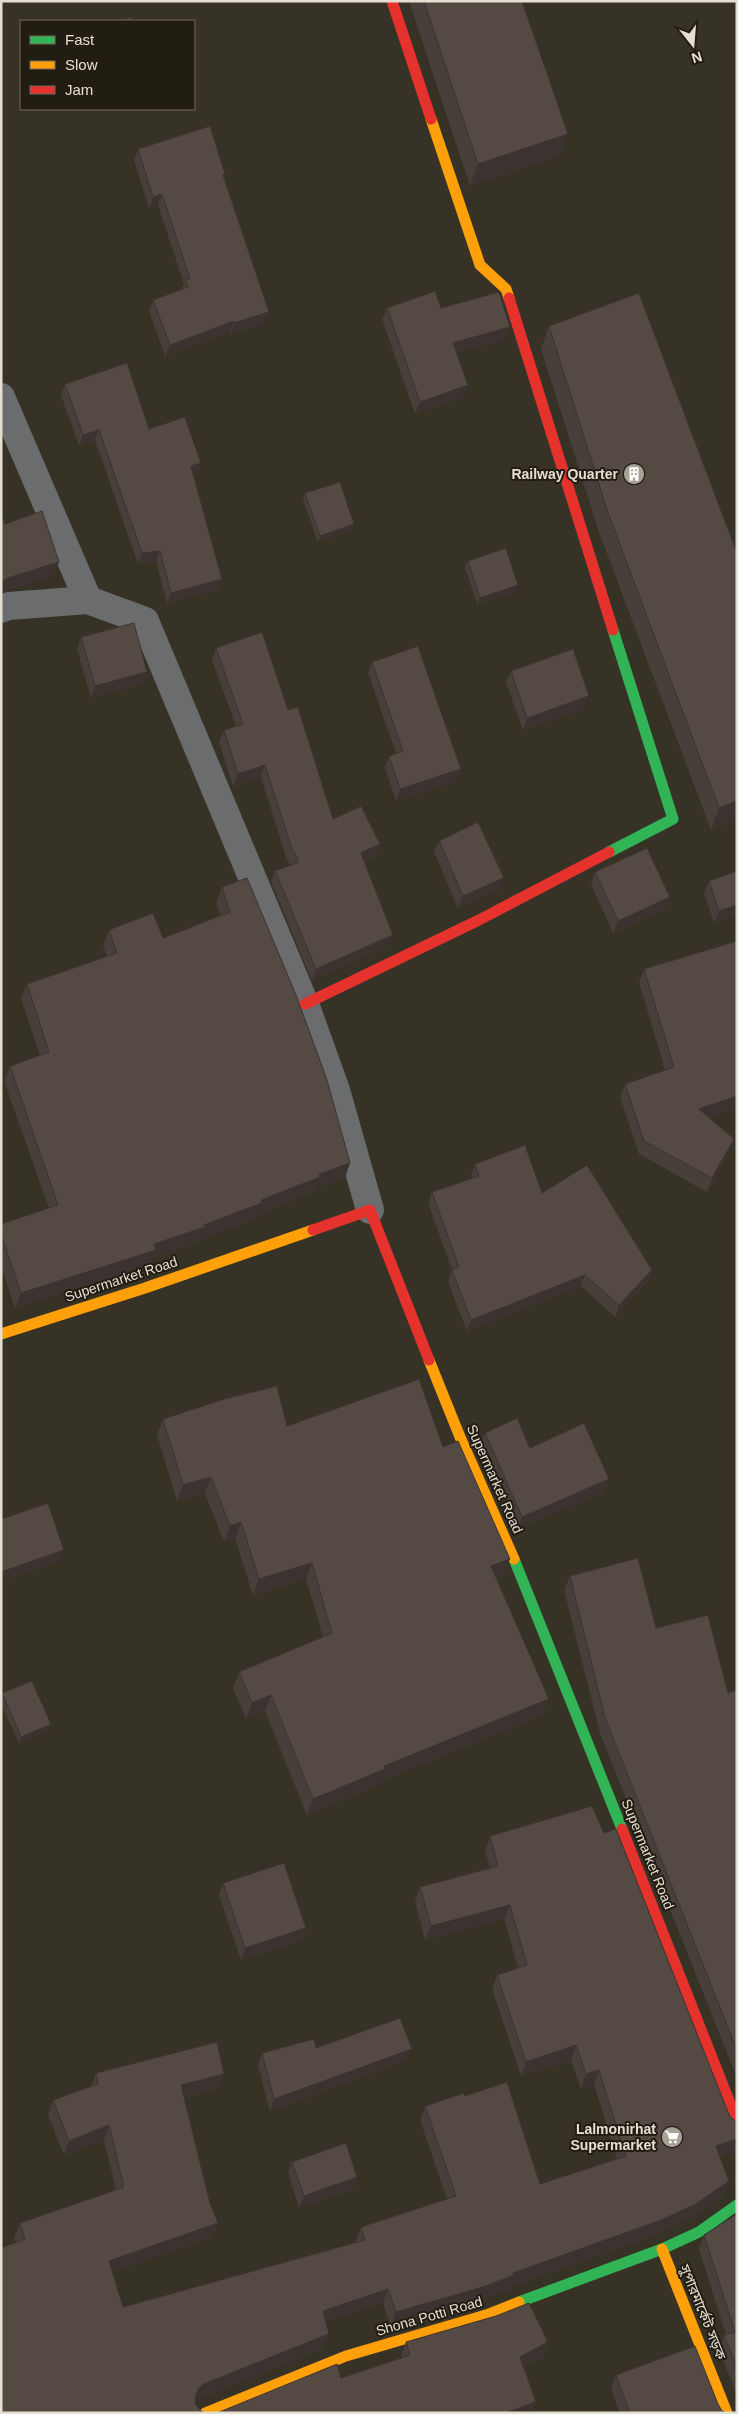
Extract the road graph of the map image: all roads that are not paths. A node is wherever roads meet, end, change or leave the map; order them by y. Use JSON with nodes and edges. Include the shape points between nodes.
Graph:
{"nodes":[{"id":1,"x":392,"y":1,"type":"edge"},
{"id":2,"x":1,"y":397,"type":"edge"},
{"id":3,"x":88,"y":600,"type":"junction"},
{"id":4,"x":1,"y":609,"type":"edge"},
{"id":5,"x":305,"y":1004,"type":"junction"},
{"id":6,"x":370,"y":1210,"type":"junction"},
{"id":7,"x":1,"y":1334,"type":"edge"},
{"id":8,"x":737,"y":2121,"type":"edge"},
{"id":9,"x":737,"y":2205,"type":"edge"},
{"id":10,"x":662,"y":2250,"type":"junction"},
{"id":11,"x":205,"y":2413,"type":"edge"},
{"id":12,"x":727,"y":2413,"type":"edge"}],
"edges":[{"from":1,"to":5,"type":"main road","via":[[480,265],[506,289],[673,818],[479,920]]},
{"from":2,"to":3,"type":"street"},
{"from":3,"to":4,"type":"street"},
{"from":3,"to":5,"type":"street","via":[[145,621]]},
{"from":5,"to":6,"type":"street","via":[[336,1090]]},
{"from":6,"to":7,"type":"main road","name":"Supermarket Road"},
{"from":6,"to":8,"type":"main road","name":"Supermarket Road","via":[[460,1437],[524,1582]]},
{"from":9,"to":10,"type":"main road","via":[[700,2232]]},
{"from":10,"to":11,"type":"main road","name":"Shona Potti Road","via":[[486,2316],[346,2356]]},
{"from":10,"to":12,"type":"main road","name":"সুপারমার্কেট সড়ক"}]}
